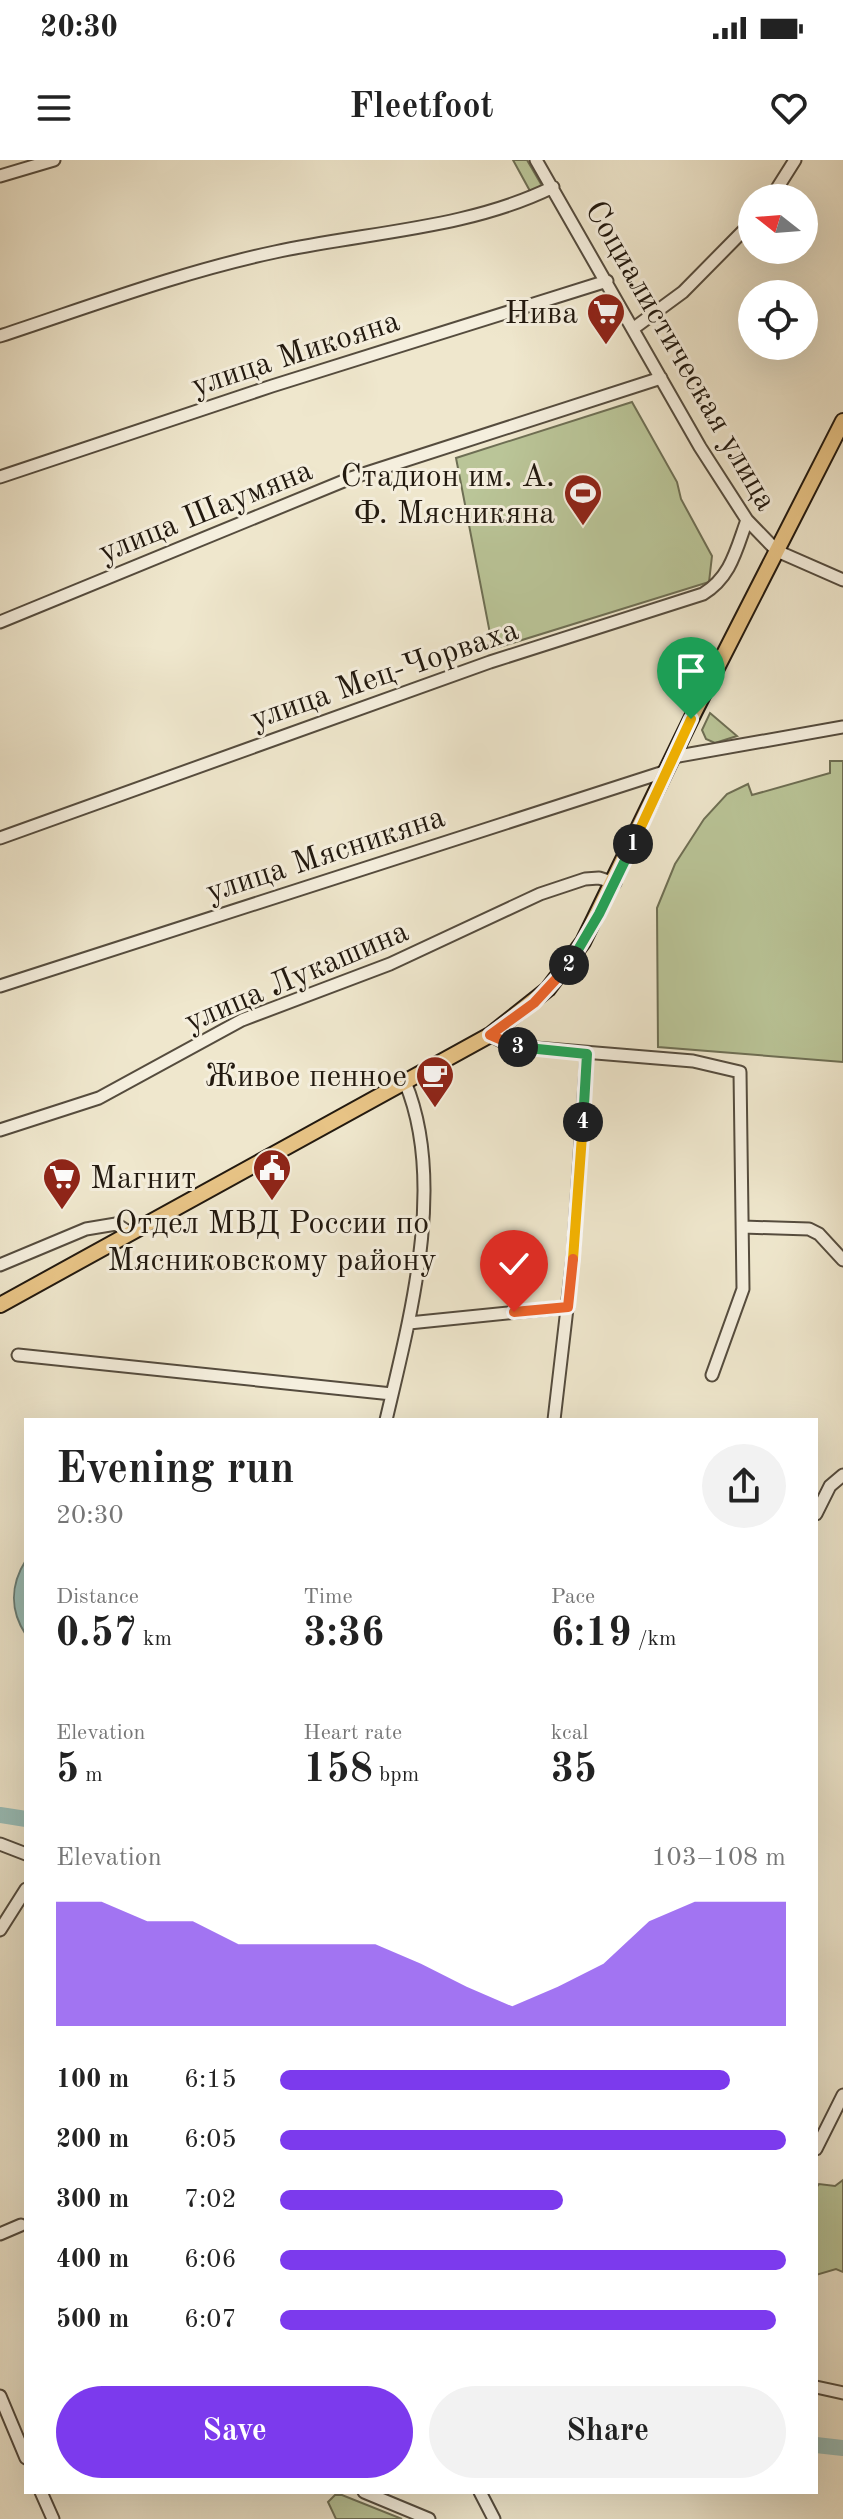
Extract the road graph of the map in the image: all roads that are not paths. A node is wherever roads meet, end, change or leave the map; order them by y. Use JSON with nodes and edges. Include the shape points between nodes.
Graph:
{"nodes":[{"id":1,"x":54,"y":160,"type":"edge"},
{"id":2,"x":536,"y":160,"type":"edge"},
{"id":3,"x":795,"y":160,"type":"edge"},
{"id":4,"x":0,"y":176,"type":"edge"},
{"id":5,"x":780,"y":184,"type":"edge"},
{"id":6,"x":553,"y":187,"type":"junction"},
{"id":7,"x":738,"y":236,"type":"edge"},
{"id":8,"x":607,"y":281,"type":"junction"},
{"id":9,"x":634,"y":328,"type":"junction"},
{"id":10,"x":0,"y":336,"type":"edge"},
{"id":11,"x":661,"y":378,"type":"junction"},
{"id":12,"x":843,"y":421,"type":"edge"},
{"id":13,"x":0,"y":477,"type":"edge"},
{"id":14,"x":747,"y":520,"type":"junction"},
{"id":15,"x":777,"y":551,"type":"junction"},
{"id":16,"x":843,"y":580,"type":"edge"},
{"id":17,"x":0,"y":622,"type":"edge"},
{"id":18,"x":843,"y":727,"type":"edge"},
{"id":19,"x":670,"y":764,"type":"junction"},
{"id":20,"x":0,"y":838,"type":"edge"},
{"id":21,"x":615,"y":883,"type":"junction"},
{"id":22,"x":0,"y":986,"type":"edge"},
{"id":23,"x":490,"y":1035,"type":"junction"},
{"id":24,"x":587,"y":1054,"type":"junction"},
{"id":25,"x":405,"y":1082,"type":"junction"},
{"id":26,"x":0,"y":1130,"type":"edge"},
{"id":27,"x":743,"y":1227,"type":"junction"},
{"id":28,"x":130,"y":1233,"type":"junction"},
{"id":29,"x":843,"y":1260,"type":"edge"},
{"id":30,"x":0,"y":1265,"type":"edge"},
{"id":31,"x":0,"y":1305,"type":"edge"},
{"id":32,"x":568,"y":1307,"type":"junction"},
{"id":33,"x":409,"y":1323,"type":"junction"},
{"id":34,"x":18,"y":1355,"type":"dead end"},
{"id":35,"x":712,"y":1375,"type":"dead end"},
{"id":36,"x":392,"y":1394,"type":"junction"},
{"id":37,"x":386,"y":1418,"type":"edge"},
{"id":38,"x":554,"y":1418,"type":"edge"},
{"id":39,"x":843,"y":1475,"type":"edge"},
{"id":40,"x":818,"y":1510,"type":"edge"},
{"id":41,"x":0,"y":1844,"type":"edge"},
{"id":42,"x":24,"y":1853,"type":"edge"},
{"id":43,"x":24,"y":1892,"type":"edge"},
{"id":44,"x":0,"y":1930,"type":"edge"},
{"id":45,"x":843,"y":2095,"type":"edge"},
{"id":46,"x":818,"y":2145,"type":"edge"},
{"id":47,"x":21,"y":2225,"type":"dead end"},
{"id":48,"x":0,"y":2234,"type":"edge"},
{"id":49,"x":818,"y":2387,"type":"edge"},
{"id":50,"x":843,"y":2393,"type":"edge"},
{"id":51,"x":0,"y":2396,"type":"edge"},
{"id":52,"x":24,"y":2453,"type":"edge"},
{"id":53,"x":42,"y":2494,"type":"edge"},
{"id":54,"x":369,"y":2494,"type":"edge"},
{"id":55,"x":481,"y":2494,"type":"edge"},
{"id":56,"x":53,"y":2519,"type":"edge"},
{"id":57,"x":429,"y":2519,"type":"edge"},
{"id":58,"x":494,"y":2519,"type":"edge"}],
"edges":[{"from":1,"to":4,"type":"street"},
{"from":2,"to":6,"type":"street","name":"Социалистическая улица"},
{"from":3,"to":5,"type":"street"},
{"from":6,"to":8,"type":"street","name":"Социалистическая улица"},
{"from":6,"to":10,"type":"street","via":[[471,216],[278,251],[192,273]]},
{"from":7,"to":9,"type":"street","via":[[683,292]]},
{"from":8,"to":9,"type":"street","name":"Социалистическая улица"},
{"from":8,"to":13,"type":"street","name":"улица Микояна"},
{"from":9,"to":11,"type":"street","name":"Социалистическая улица"},
{"from":11,"to":14,"type":"street","name":"Социалистическая улица"},
{"from":11,"to":17,"type":"street","name":"улица Шаумяна","via":[[351,478]]},
{"from":12,"to":15,"type":"main road"},
{"from":14,"to":15,"type":"street","name":"Социалистическая улица"},
{"from":14,"to":20,"type":"street","name":"улица Мец-Чорваха","via":[[730,569],[703,594],[490,662]]},
{"from":15,"to":16,"type":"street","name":"Социалистическая улица"},
{"from":15,"to":19,"type":"main road"},
{"from":18,"to":19,"type":"street","name":"улица Мясникяна","via":[[780,735]]},
{"from":19,"to":21,"type":"main road"},
{"from":19,"to":22,"type":"street","name":"улица Мясникяна"},
{"from":21,"to":23,"type":"main road","via":[[561,975]]},
{"from":21,"to":26,"type":"street","name":"улица Лукашина","via":[[585,879],[540,894],[390,964],[242,1020],[99,1098]]},
{"from":23,"to":24,"type":"street","via":[[511,1046]]},
{"from":23,"to":25,"type":"main road"},
{"from":24,"to":27,"type":"street","via":[[693,1061],[740,1072]]},
{"from":24,"to":32,"type":"street"},
{"from":25,"to":28,"type":"main road"},
{"from":25,"to":33,"type":"street","via":[[421,1125],[423,1165]]},
{"from":27,"to":29,"type":"street","via":[[809,1229]]},
{"from":27,"to":35,"type":"street","via":[[743,1289]]},
{"from":28,"to":30,"type":"street","via":[[116,1224],[86,1229]]},
{"from":28,"to":31,"type":"main road"},
{"from":32,"to":33,"type":"street"},
{"from":32,"to":38,"type":"street"},
{"from":33,"to":36,"type":"street"},
{"from":34,"to":36,"type":"street"},
{"from":36,"to":37,"type":"street"},
{"from":39,"to":40,"type":"street","via":[[830,1486]]},
{"from":41,"to":42,"type":"street"},
{"from":43,"to":44,"type":"street"},
{"from":45,"to":46,"type":"street"},
{"from":47,"to":48,"type":"street"},
{"from":49,"to":50,"type":"street"},
{"from":51,"to":52,"type":"street"},
{"from":53,"to":56,"type":"street"},
{"from":54,"to":57,"type":"street"},
{"from":55,"to":58,"type":"street"}]}
